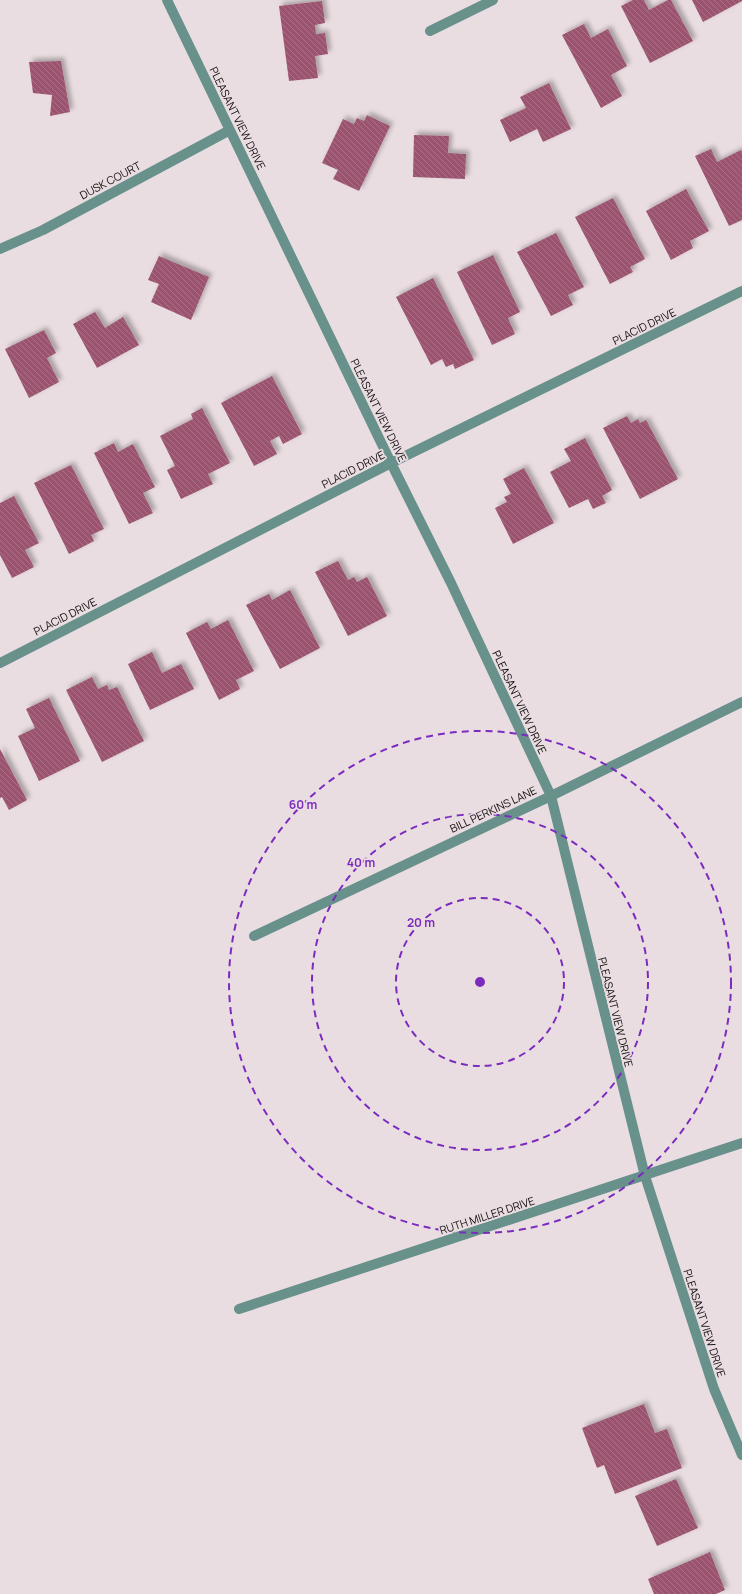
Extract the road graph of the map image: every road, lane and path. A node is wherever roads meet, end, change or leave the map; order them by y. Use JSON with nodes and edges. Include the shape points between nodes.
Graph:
{"nodes":[{"id":1,"x":167,"y":0,"type":"edge"},
{"id":2,"x":493,"y":0,"type":"edge"},
{"id":3,"x":430,"y":32,"type":"dead end"},
{"id":4,"x":230,"y":130,"type":"junction"},
{"id":5,"x":0,"y":249,"type":"edge"},
{"id":6,"x":742,"y":291,"type":"edge"},
{"id":7,"x":391,"y":463,"type":"junction"},
{"id":8,"x":0,"y":663,"type":"edge"},
{"id":9,"x":742,"y":702,"type":"edge"},
{"id":10,"x":550,"y":796,"type":"junction"},
{"id":11,"x":254,"y":936,"type":"dead end"},
{"id":12,"x":742,"y":1143,"type":"edge"},
{"id":13,"x":645,"y":1176,"type":"junction"},
{"id":14,"x":239,"y":1309,"type":"dead end"},
{"id":15,"x":742,"y":1455,"type":"edge"}],
"edges":[{"from":1,"to":4,"type":"street","name":"PLEASANT VIEW DRIVE"},
{"from":2,"to":3,"type":"street"},
{"from":4,"to":5,"type":"street","name":"DUSK COURT","via":[[43,230]]},
{"from":4,"to":7,"type":"street","name":"PLEASANT VIEW DRIVE"},
{"from":6,"to":7,"type":"street","name":"PLACID DRIVE"},
{"from":7,"to":8,"type":"street","name":"PLACID DRIVE"},
{"from":7,"to":10,"type":"street","name":"PLEASANT VIEW DRIVE","via":[[451,582]]},
{"from":9,"to":10,"type":"street","name":"BILL PERKINS LANE"},
{"from":10,"to":11,"type":"street","name":"BILL PERKINS LANE"},
{"from":10,"to":13,"type":"street","name":"PLEASANT VIEW DRIVE"},
{"from":12,"to":13,"type":"street","name":"RUTH MILLER DRIVE"},
{"from":13,"to":14,"type":"street","name":"RUTH MILLER DRIVE"},
{"from":13,"to":15,"type":"street","name":"PLEASANT VIEW DRIVE","via":[[714,1389]]}]}
